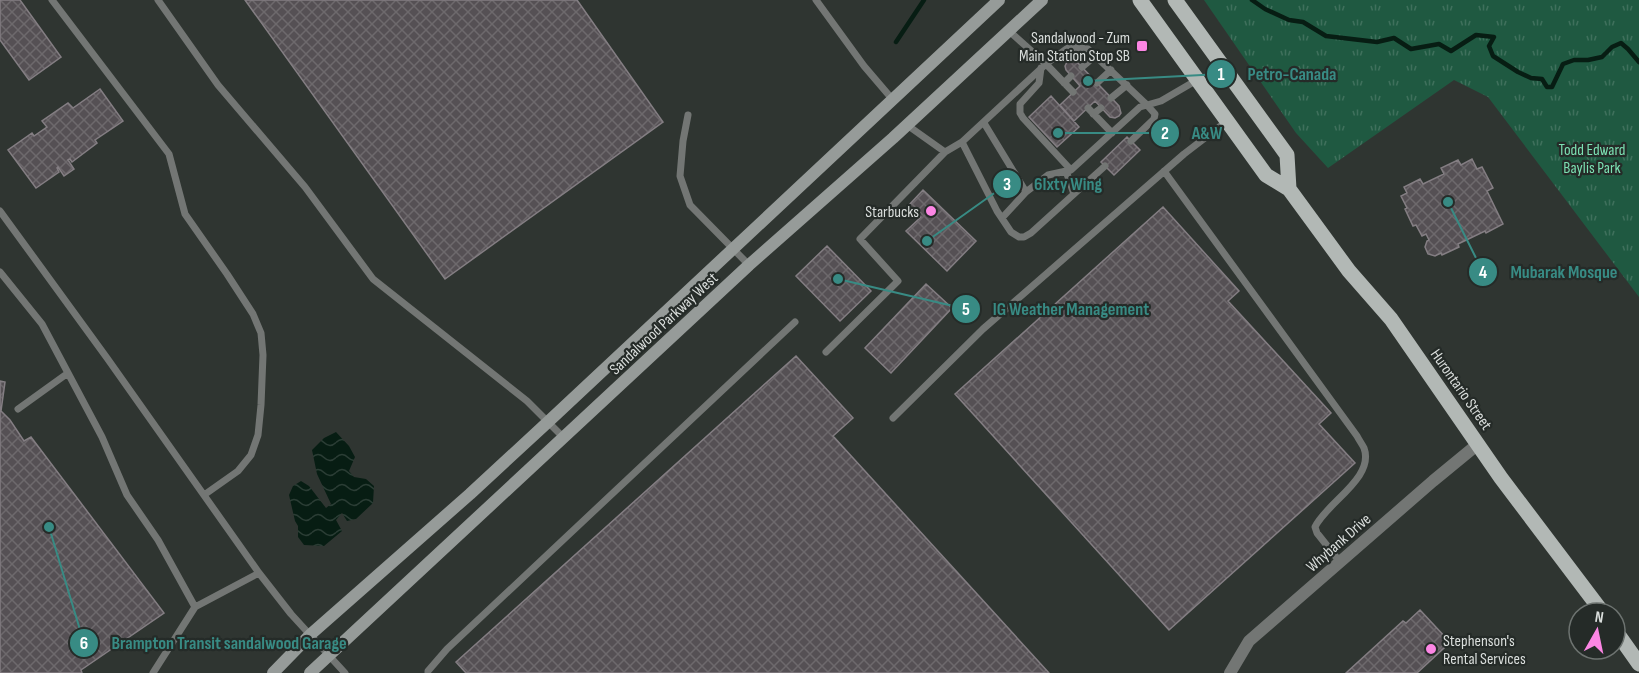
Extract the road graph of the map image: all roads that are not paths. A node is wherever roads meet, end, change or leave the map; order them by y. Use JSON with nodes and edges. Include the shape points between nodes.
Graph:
{"nodes":[{"id":1,"x":52,"y":0,"type":"edge"},
{"id":2,"x":158,"y":0,"type":"edge"},
{"id":3,"x":816,"y":0,"type":"edge"},
{"id":4,"x":999,"y":0,"type":"edge"},
{"id":5,"x":1042,"y":0,"type":"edge"},
{"id":6,"x":1140,"y":0,"type":"edge"},
{"id":7,"x":1175,"y":0,"type":"edge"},
{"id":8,"x":1009,"y":31,"type":"junction"},
{"id":9,"x":1095,"y":56,"type":"junction"},
{"id":10,"x":1043,"y":66,"type":"junction"},
{"id":11,"x":1082,"y":67,"type":"dead end"},
{"id":12,"x":1111,"y":70,"type":"junction"},
{"id":13,"x":1071,"y":76,"type":"dead end"},
{"id":14,"x":1197,"y":80,"type":"junction"},
{"id":15,"x":1064,"y":83,"type":"junction"},
{"id":16,"x":1097,"y":83,"type":"dead end"},
{"id":17,"x":1127,"y":85,"type":"junction"},
{"id":18,"x":1073,"y":93,"type":"dead end"},
{"id":19,"x":1112,"y":98,"type":"dead end"},
{"id":20,"x":893,"y":100,"type":"junction"},
{"id":21,"x":1147,"y":105,"type":"junction"},
{"id":22,"x":1101,"y":108,"type":"dead end"},
{"id":23,"x":688,"y":115,"type":"dead end"},
{"id":24,"x":1227,"y":121,"type":"junction"},
{"id":25,"x":984,"y":123,"type":"junction"},
{"id":26,"x":907,"y":125,"type":"junction"},
{"id":27,"x":1112,"y":133,"type":"junction"},
{"id":28,"x":1131,"y":141,"type":"dead end"},
{"id":29,"x":962,"y":142,"type":"junction"},
{"id":30,"x":945,"y":152,"type":"junction"},
{"id":31,"x":1105,"y":166,"type":"dead end"},
{"id":32,"x":1069,"y":170,"type":"junction"},
{"id":33,"x":1164,"y":171,"type":"junction"},
{"id":34,"x":1289,"y":189,"type":"junction"},
{"id":35,"x":1026,"y":192,"type":"junction"},
{"id":36,"x":1074,"y":194,"type":"junction"},
{"id":37,"x":0,"y":211,"type":"edge"},
{"id":38,"x":1002,"y":218,"type":"junction"},
{"id":39,"x":733,"y":249,"type":"junction"},
{"id":40,"x":748,"y":265,"type":"junction"},
{"id":41,"x":0,"y":272,"type":"edge"},
{"id":42,"x":795,"y":322,"type":"dead end"},
{"id":43,"x":826,"y":352,"type":"dead end"},
{"id":44,"x":68,"y":373,"type":"junction"},
{"id":45,"x":18,"y":408,"type":"dead end"},
{"id":46,"x":893,"y":418,"type":"dead end"},
{"id":47,"x":549,"y":421,"type":"junction"},
{"id":48,"x":564,"y":438,"type":"junction"},
{"id":49,"x":1478,"y":444,"type":"junction"},
{"id":50,"x":204,"y":495,"type":"junction"},
{"id":51,"x":1340,"y":562,"type":"junction"},
{"id":52,"x":259,"y":573,"type":"junction"},
{"id":53,"x":1594,"y":601,"type":"edge"},
{"id":54,"x":195,"y":607,"type":"junction"},
{"id":55,"x":311,"y":634,"type":"junction"},
{"id":56,"x":1627,"y":647,"type":"edge"},
{"id":57,"x":328,"y":655,"type":"junction"},
{"id":58,"x":1639,"y":664,"type":"edge"},
{"id":59,"x":153,"y":673,"type":"edge"},
{"id":60,"x":273,"y":673,"type":"edge"},
{"id":61,"x":310,"y":673,"type":"edge"},
{"id":62,"x":345,"y":673,"type":"edge"},
{"id":63,"x":428,"y":673,"type":"edge"},
{"id":64,"x":1230,"y":673,"type":"edge"}],
"edges":[{"from":1,"to":50,"type":"lane","via":[[169,154],[185,214],[227,274],[261,333],[261,405],[251,455],[238,471]]},
{"from":2,"to":47,"type":"lane","via":[[218,85],[304,187],[373,279]]},
{"from":3,"to":20,"type":"lane"},
{"from":4,"to":20,"type":"main road","name":"Sandalwood Parkway West"},
{"from":5,"to":8,"type":"main road","name":"Sandalwood Parkway West"},
{"from":6,"to":14,"type":"main road","name":"Hurontario Street"},
{"from":7,"to":34,"type":"main road","via":[[1287,155]]},
{"from":8,"to":10,"type":"lane"},
{"from":8,"to":26,"type":"main road","name":"Sandalwood Parkway West"},
{"from":9,"to":10,"type":"lane","via":[[1088,49],[1069,47]]},
{"from":9,"to":11,"type":"lane"},
{"from":9,"to":12,"type":"lane"},
{"from":10,"to":15,"type":"lane"},
{"from":10,"to":25,"type":"lane"},
{"from":10,"to":32,"type":"lane","via":[[1039,83],[1020,104],[1020,113]]},
{"from":12,"to":16,"type":"lane"},
{"from":12,"to":17,"type":"lane"},
{"from":13,"to":15,"type":"lane"},
{"from":14,"to":21,"type":"lane"},
{"from":14,"to":24,"type":"main road","name":"Hurontario Street"},
{"from":15,"to":18,"type":"lane"},
{"from":17,"to":19,"type":"lane"},
{"from":17,"to":21,"type":"lane"},
{"from":20,"to":39,"type":"main road","name":"Sandalwood Parkway West"},
{"from":21,"to":27,"type":"lane"},
{"from":21,"to":28,"type":"lane","via":[[1154,118]]},
{"from":22,"to":27,"type":"lane","via":[[1091,111]]},
{"from":23,"to":39,"type":"lane","via":[[680,176],[690,205]]},
{"from":24,"to":33,"type":"lane"},
{"from":24,"to":34,"type":"main road","name":"Hurontario Street","via":[[1266,175]]},
{"from":25,"to":29,"type":"lane"},
{"from":25,"to":35,"type":"lane"},
{"from":26,"to":30,"type":"lane"},
{"from":26,"to":40,"type":"main road","name":"Sandalwood Parkway West"},
{"from":27,"to":32,"type":"lane"},
{"from":29,"to":30,"type":"lane"},
{"from":29,"to":38,"type":"lane"},
{"from":30,"to":43,"type":"lane","via":[[860,239],[898,281]]},
{"from":31,"to":36,"type":"lane"},
{"from":32,"to":35,"type":"lane","via":[[1042,178]]},
{"from":32,"to":36,"type":"lane"},
{"from":33,"to":46,"type":"lane","via":[[983,329]]},
{"from":33,"to":51,"type":"lane","via":[[1364,448],[1362,471],[1315,527]]},
{"from":34,"to":49,"type":"main road","name":"Hurontario Street","via":[[1349,271],[1391,319]]},
{"from":35,"to":38,"type":"lane"},
{"from":36,"to":38,"type":"lane","via":[[1024,237],[1015,236]]},
{"from":37,"to":50,"type":"lane"},
{"from":39,"to":40,"type":"lane"},
{"from":39,"to":47,"type":"main road","name":"Sandalwood Parkway West"},
{"from":40,"to":48,"type":"main road","name":"Sandalwood Parkway West"},
{"from":41,"to":44,"type":"lane","via":[[42,324]]},
{"from":42,"to":63,"type":"lane","via":[[447,649]]},
{"from":44,"to":45,"type":"lane"},
{"from":44,"to":54,"type":"lane","via":[[127,495],[158,540]]},
{"from":47,"to":48,"type":"lane"},
{"from":47,"to":55,"type":"main road","name":"Sandalwood Parkway West"},
{"from":48,"to":57,"type":"main road","name":"Sandalwood Parkway West"},
{"from":49,"to":51,"type":"street","name":"Whybank Drive"},
{"from":49,"to":53,"type":"main road","name":"Hurontario Street"},
{"from":50,"to":52,"type":"lane"},
{"from":51,"to":64,"type":"street","name":"Whybank Drive","via":[[1249,641]]},
{"from":52,"to":54,"type":"lane"},
{"from":52,"to":55,"type":"lane"},
{"from":54,"to":59,"type":"lane"},
{"from":55,"to":57,"type":"lane"},
{"from":55,"to":60,"type":"main road","name":"Sandalwood Parkway West"},
{"from":56,"to":58,"type":"main road"},
{"from":57,"to":61,"type":"main road","name":"Sandalwood Parkway West"},
{"from":57,"to":62,"type":"lane"}]}
